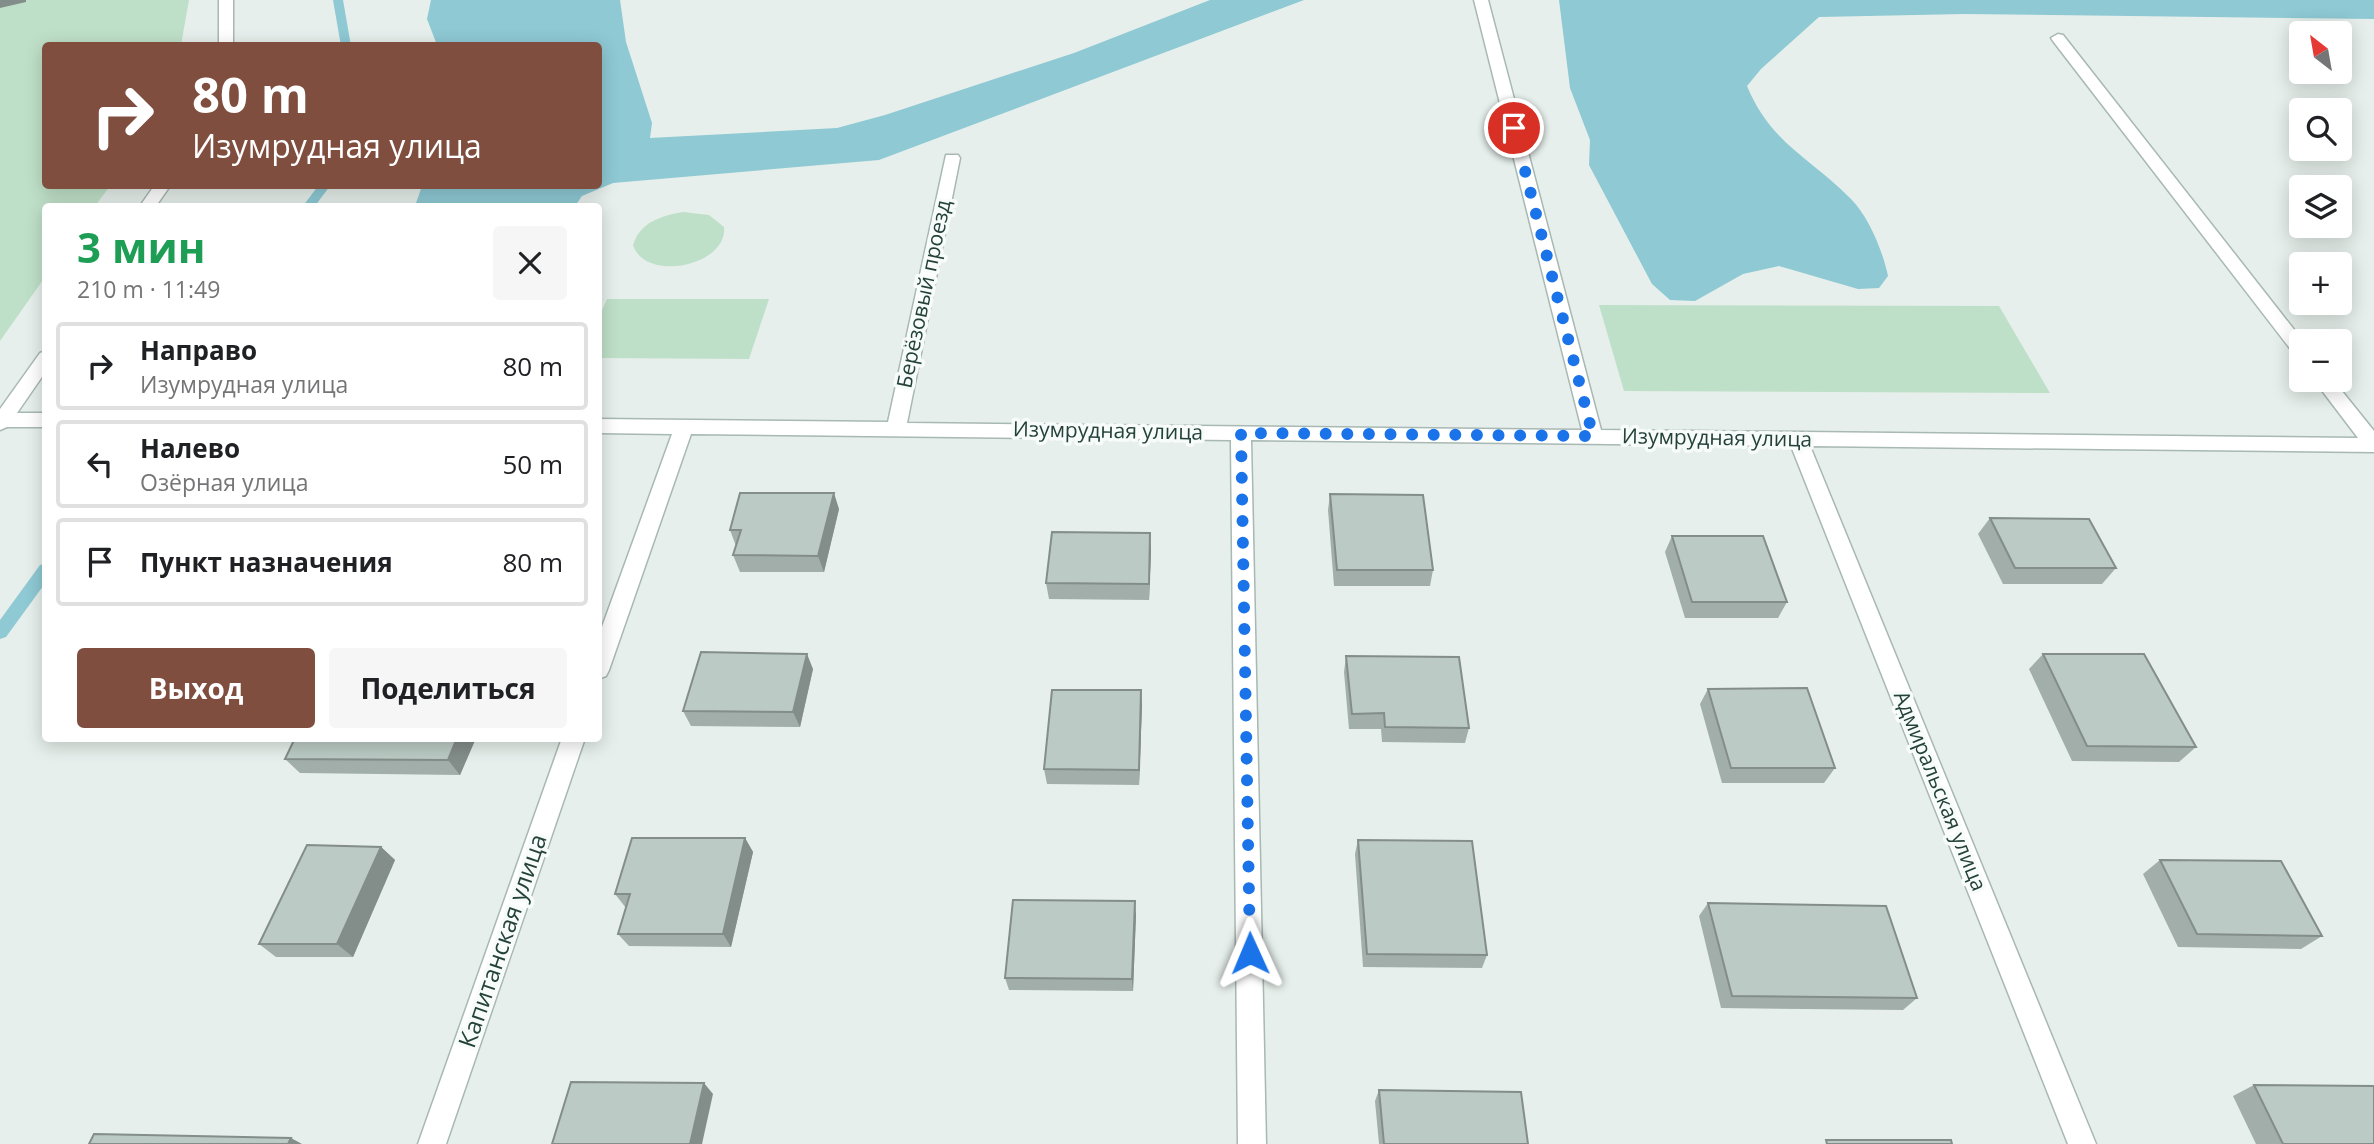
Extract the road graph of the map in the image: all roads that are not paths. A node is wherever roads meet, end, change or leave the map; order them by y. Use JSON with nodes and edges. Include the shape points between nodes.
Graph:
{"nodes":[{"id":1,"x":226,"y":0,"type":"edge"},
{"id":2,"x":1481,"y":0,"type":"edge"},
{"id":3,"x":2058,"y":38,"type":"dead end"},
{"id":4,"x":226,"y":42,"type":"edge"},
{"id":5,"x":952,"y":158,"type":"dead end"},
{"id":6,"x":2289,"y":336,"type":"edge"},
{"id":7,"x":42,"y":363,"type":"edge"},
{"id":8,"x":2332,"y":392,"type":"edge"},
{"id":9,"x":1,"y":421,"type":"edge"},
{"id":10,"x":42,"y":421,"type":"edge"},
{"id":11,"x":602,"y":426,"type":"edge"},
{"id":12,"x":684,"y":427,"type":"junction"},
{"id":13,"x":896,"y":429,"type":"junction"},
{"id":14,"x":1241,"y":433,"type":"junction"},
{"id":15,"x":1593,"y":436,"type":"junction"},
{"id":16,"x":1798,"y":439,"type":"junction"},
{"id":17,"x":2374,"y":445,"type":"edge"},
{"id":18,"x":602,"y":659,"type":"edge"},
{"id":19,"x":573,"y":742,"type":"edge"},
{"id":20,"x":432,"y":1144,"type":"edge"},
{"id":21,"x":1252,"y":1144,"type":"edge"},
{"id":22,"x":2082,"y":1144,"type":"edge"}],
"edges":[{"from":1,"to":4,"type":"street"},
{"from":2,"to":15,"type":"street"},
{"from":3,"to":6,"type":"street"},
{"from":5,"to":13,"type":"street","name":"Берёзовый проезд"},
{"from":7,"to":9,"type":"street"},
{"from":8,"to":17,"type":"street"},
{"from":9,"to":10,"type":"street"},
{"from":11,"to":12,"type":"street","name":"Изумрудная улица"},
{"from":12,"to":13,"type":"street","name":"Изумрудная улица"},
{"from":12,"to":18,"type":"street"},
{"from":13,"to":14,"type":"street","name":"Изумрудная улица"},
{"from":14,"to":15,"type":"street","name":"Изумрудная улица"},
{"from":14,"to":21,"type":"street"},
{"from":15,"to":16,"type":"street","name":"Изумрудная улица"},
{"from":16,"to":17,"type":"street","name":"Изумрудная улица"},
{"from":16,"to":22,"type":"street","name":"Адмиральская улица"},
{"from":19,"to":20,"type":"street","name":"Капитанская улица"}]}
